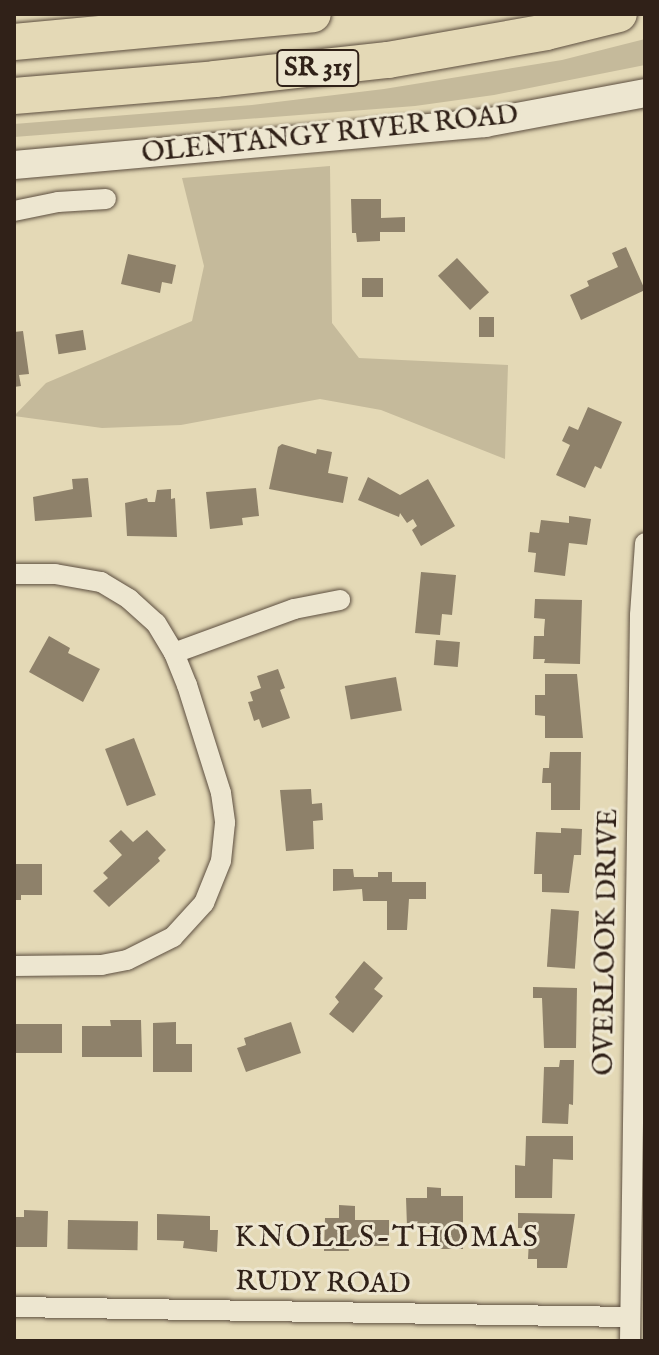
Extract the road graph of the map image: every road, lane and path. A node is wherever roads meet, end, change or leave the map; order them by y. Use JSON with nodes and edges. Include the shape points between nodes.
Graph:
{"nodes":[{"id":1,"x":313,"y":14,"type":"edge"},
{"id":2,"x":619,"y":14,"type":"edge"},
{"id":3,"x":14,"y":42,"type":"edge"},
{"id":4,"x":645,"y":93,"type":"edge"},
{"id":5,"x":14,"y":96,"type":"edge"},
{"id":6,"x":14,"y":165,"type":"edge"},
{"id":7,"x":106,"y":199,"type":"dead end"},
{"id":8,"x":14,"y":211,"type":"edge"},
{"id":9,"x":645,"y":543,"type":"edge"},
{"id":10,"x":14,"y":574,"type":"edge"},
{"id":11,"x":340,"y":600,"type":"dead end"},
{"id":12,"x":174,"y":653,"type":"junction"},
{"id":13,"x":14,"y":966,"type":"edge"},
{"id":14,"x":14,"y":1307,"type":"edge"},
{"id":15,"x":630,"y":1317,"type":"junction"},
{"id":16,"x":630,"y":1341,"type":"edge"}],
"edges":[{"from":1,"to":3,"type":"highway","number":"SR 315"},
{"from":2,"to":5,"type":"highway","number":"SR 315","via":[[388,60]]},
{"from":4,"to":6,"type":"main road","name":"OLENTANGY RIVER ROAD","via":[[485,123]]},
{"from":7,"to":8,"type":"street"},
{"from":9,"to":15,"type":"street","name":"OVERLOOK DRIVE"},
{"from":10,"to":12,"type":"street","via":[[78,576],[116,589],[156,623]]},
{"from":11,"to":12,"type":"street","via":[[294,609]]},
{"from":12,"to":13,"type":"street","via":[[223,808],[221,861],[204,903],[173,937],[127,960],[76,967]]},
{"from":14,"to":15,"type":"street","name":"RUDY ROAD"},
{"from":15,"to":16,"type":"street","name":"OVERLOOK DRIVE"}]}
